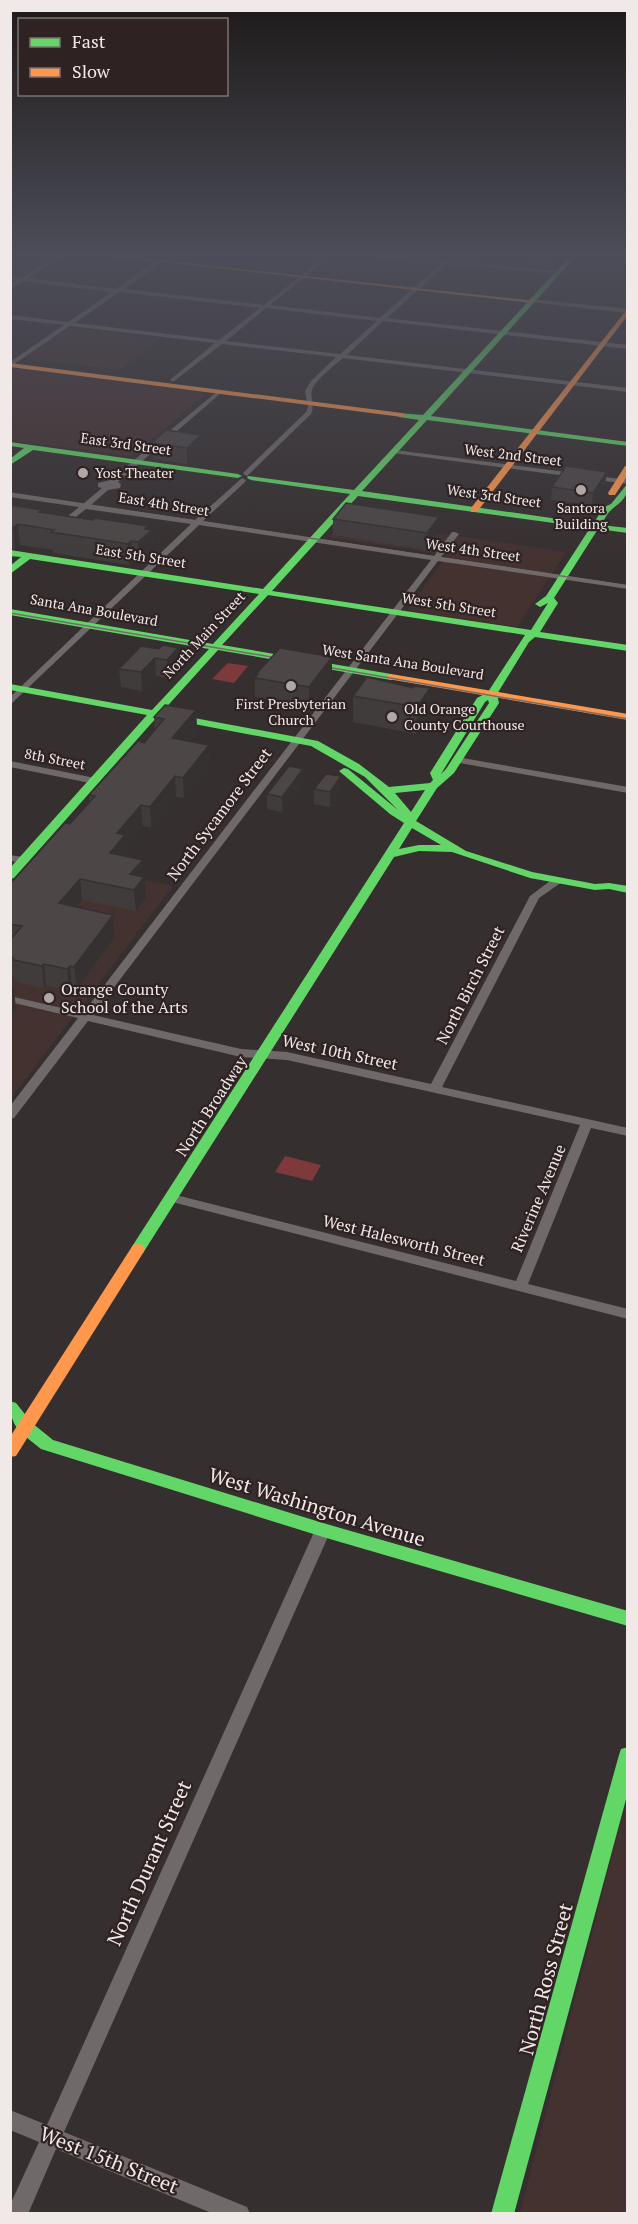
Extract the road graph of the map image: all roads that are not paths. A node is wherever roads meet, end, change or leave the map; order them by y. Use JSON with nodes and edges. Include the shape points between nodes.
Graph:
{"nodes":[{"id":1,"x":200,"y":358,"type":"edge"},
{"id":2,"x":341,"y":358,"type":"edge"},
{"id":3,"x":358,"y":358,"type":"edge"},
{"id":4,"x":479,"y":358,"type":"edge"},
{"id":5,"x":590,"y":358,"type":"edge"},
{"id":6,"x":12,"y":362,"type":"edge"},
{"id":7,"x":467,"y":371,"type":"junction"},
{"id":8,"x":173,"y":380,"type":"junction"},
{"id":9,"x":571,"y":383,"type":"junction"},
{"id":10,"x":627,"y":390,"type":"edge"},
{"id":11,"x":219,"y":392,"type":"junction"},
{"id":12,"x":310,"y":400,"type":"junction"},
{"id":13,"x":428,"y":416,"type":"junction"},
{"id":14,"x":535,"y":429,"type":"junction"},
{"id":15,"x":627,"y":438,"type":"edge"},
{"id":16,"x":10,"y":444,"type":"edge"},
{"id":17,"x":627,"y":444,"type":"edge"},
{"id":18,"x":31,"y":447,"type":"junction"},
{"id":19,"x":395,"y":452,"type":"junction"},
{"id":20,"x":136,"y":462,"type":"junction"},
{"id":21,"x":10,"y":463,"type":"edge"},
{"id":22,"x":507,"y":466,"type":"junction"},
{"id":23,"x":627,"y":468,"type":"edge"},
{"id":24,"x":245,"y":477,"type":"junction"},
{"id":25,"x":625,"y":483,"type":"edge"},
{"id":26,"x":357,"y":493,"type":"junction"},
{"id":27,"x":10,"y":495,"type":"edge"},
{"id":28,"x":85,"y":506,"type":"junction"},
{"id":29,"x":474,"y":510,"type":"junction"},
{"id":30,"x":196,"y":522,"type":"junction"},
{"id":31,"x":596,"y":527,"type":"junction"},
{"id":32,"x":56,"y":530,"type":"edge"},
{"id":33,"x":627,"y":531,"type":"edge"},
{"id":34,"x":455,"y":534,"type":"dead end"},
{"id":35,"x":314,"y":540,"type":"junction"},
{"id":36,"x":10,"y":553,"type":"edge"},
{"id":37,"x":28,"y":556,"type":"junction"},
{"id":38,"x":436,"y":559,"type":"junction"},
{"id":39,"x":10,"y":571,"type":"edge"},
{"id":40,"x":145,"y":573,"type":"junction"},
{"id":41,"x":563,"y":578,"type":"junction"},
{"id":42,"x":627,"y":587,"type":"edge"},
{"id":43,"x":267,"y":592,"type":"junction"},
{"id":44,"x":10,"y":612,"type":"edge"},
{"id":45,"x":394,"y":613,"type":"junction"},
{"id":46,"x":90,"y":626,"type":"junction"},
{"id":47,"x":528,"y":634,"type":"junction"},
{"id":48,"x":172,"y":640,"type":"joint"},
{"id":49,"x":214,"y":647,"type":"junction"},
{"id":50,"x":627,"y":648,"type":"edge"},
{"id":51,"x":351,"y":670,"type":"junction"},
{"id":52,"x":17,"y":688,"type":"edge"},
{"id":53,"x":492,"y":694,"type":"junction"},
{"id":54,"x":10,"y":702,"type":"edge"},
{"id":55,"x":155,"y":713,"type":"junction"},
{"id":56,"x":627,"y":717,"type":"edge"},
{"id":57,"x":296,"y":741,"type":"junction"},
{"id":58,"x":457,"y":760,"type":"junction"},
{"id":59,"x":10,"y":764,"type":"edge"},
{"id":60,"x":95,"y":781,"type":"junction"},
{"id":61,"x":435,"y":782,"type":"junction"},
{"id":62,"x":387,"y":790,"type":"junction"},
{"id":63,"x":627,"y":790,"type":"edge"},
{"id":64,"x":411,"y":821,"type":"junction"},
{"id":65,"x":454,"y":849,"type":"junction"},
{"id":66,"x":390,"y":854,"type":"junction"},
{"id":67,"x":17,"y":859,"type":"edge"},
{"id":68,"x":530,"y":875,"type":"junction"},
{"id":69,"x":10,"y":876,"type":"edge"},
{"id":70,"x":558,"y":880,"type":"junction"},
{"id":71,"x":595,"y":887,"type":"junction"},
{"id":72,"x":627,"y":890,"type":"edge"},
{"id":73,"x":535,"y":896,"type":"junction"},
{"id":74,"x":627,"y":899,"type":"edge"},
{"id":75,"x":10,"y":999,"type":"edge"},
{"id":76,"x":86,"y":1017,"type":"junction"},
{"id":77,"x":264,"y":1054,"type":"junction"},
{"id":78,"x":435,"y":1089,"type":"junction"},
{"id":79,"x":10,"y":1115,"type":"edge"},
{"id":80,"x":587,"y":1123,"type":"junction"},
{"id":81,"x":627,"y":1132,"type":"edge"},
{"id":82,"x":172,"y":1198,"type":"junction"},
{"id":83,"x":520,"y":1286,"type":"junction"},
{"id":84,"x":627,"y":1314,"type":"edge"},
{"id":85,"x":10,"y":1407,"type":"edge"},
{"id":86,"x":26,"y":1427,"type":"junction"},
{"id":87,"x":10,"y":1451,"type":"edge"},
{"id":88,"x":323,"y":1530,"type":"junction"},
{"id":89,"x":627,"y":1619,"type":"edge"},
{"id":90,"x":627,"y":1755,"type":"edge"},
{"id":91,"x":10,"y":2120,"type":"edge"},
{"id":92,"x":51,"y":2137,"type":"junction"},
{"id":93,"x":17,"y":2214,"type":"edge"},
{"id":94,"x":240,"y":2214,"type":"edge"},
{"id":95,"x":502,"y":2214,"type":"edge"}],
"edges":[{"from":1,"to":8,"type":"street"},
{"from":2,"to":12,"type":"street","via":[[313,382],[308,391]]},
{"from":3,"to":7,"type":"street"},
{"from":4,"to":7,"type":"main road","name":"North Main Street"},
{"from":5,"to":9,"type":"main road"},
{"from":6,"to":8,"type":"main road"},
{"from":6,"to":11,"type":"main road"},
{"from":7,"to":9,"type":"street"},
{"from":7,"to":13,"type":"main road","name":"North Main Street"},
{"from":8,"to":12,"type":"main road"},
{"from":9,"to":10,"type":"street"},
{"from":9,"to":14,"type":"main road"},
{"from":11,"to":12,"type":"main road"},
{"from":11,"to":20,"type":"street"},
{"from":12,"to":13,"type":"main road"},
{"from":12,"to":24,"type":"street","via":[[309,413]]},
{"from":13,"to":14,"type":"main road"},
{"from":13,"to":19,"type":"main road","name":"North Main Street"},
{"from":14,"to":15,"type":"main road"},
{"from":14,"to":17,"type":"main road"},
{"from":14,"to":22,"type":"main road"},
{"from":16,"to":18,"type":"main road","name":"East 3rd Street"},
{"from":18,"to":20,"type":"main road","name":"East 3rd Street"},
{"from":18,"to":21,"type":"main road"},
{"from":19,"to":22,"type":"street","name":"West 2nd Street"},
{"from":19,"to":26,"type":"main road","name":"North Main Street"},
{"from":20,"to":24,"type":"main road","name":"East 3rd Street"},
{"from":20,"to":28,"type":"street","via":[[113,482],[101,484],[106,488]]},
{"from":22,"to":25,"type":"street","name":"West 2nd Street"},
{"from":22,"to":29,"type":"main road"},
{"from":23,"to":25,"type":"main road","name":"North Broadway"},
{"from":24,"to":26,"type":"main road","name":"East 3rd Street"},
{"from":24,"to":30,"type":"street"},
{"from":25,"to":31,"type":"main road","name":"North Broadway","via":[[605,505],[608,509]]},
{"from":26,"to":29,"type":"main road","name":"West 3rd Street"},
{"from":26,"to":35,"type":"main road","name":"North Main Street"},
{"from":27,"to":28,"type":"street","name":"East 4th Street"},
{"from":28,"to":30,"type":"street","name":"East 4th Street"},
{"from":28,"to":32,"type":"street"},
{"from":29,"to":31,"type":"main road","name":"West 3rd Street"},
{"from":30,"to":35,"type":"street","name":"East 4th Street"},
{"from":30,"to":40,"type":"street"},
{"from":31,"to":33,"type":"main road","name":"West 3rd Street"},
{"from":31,"to":41,"type":"main road","name":"North Broadway"},
{"from":34,"to":38,"type":"street","name":"North Sycamore Street"},
{"from":35,"to":38,"type":"street","name":"West 4th Street"},
{"from":35,"to":43,"type":"main road","name":"North Main Street"},
{"from":36,"to":37,"type":"main road","name":"East 5th Street"},
{"from":37,"to":39,"type":"main road"},
{"from":37,"to":40,"type":"main road","name":"East 5th Street"},
{"from":38,"to":41,"type":"street","name":"West 4th Street"},
{"from":38,"to":45,"type":"street","name":"North Sycamore Street"},
{"from":40,"to":43,"type":"main road","name":"East 5th Street"},
{"from":40,"to":46,"type":"street"},
{"from":41,"to":42,"type":"street","name":"West 4th Street"},
{"from":41,"to":47,"type":"main road","name":"North Broadway","via":[[549,598],[542,601],[527,628]]},
{"from":43,"to":45,"type":"main road","name":"West 5th Street"},
{"from":43,"to":49,"type":"main road","name":"North Main Street"},
{"from":44,"to":46,"type":"main road","name":"Santa Ana Boulevard"},
{"from":45,"to":47,"type":"main road","name":"West 5th Street"},
{"from":45,"to":51,"type":"street","name":"North Sycamore Street"},
{"from":46,"to":48,"type":"main road","name":"Santa Ana Boulevard"},
{"from":46,"to":52,"type":"street"},
{"from":47,"to":50,"type":"main road","name":"West 5th Street"},
{"from":47,"to":53,"type":"main road","name":"North Broadway"},
{"from":48,"to":49,"type":"main road","name":"West Santa Ana Boulevard"},
{"from":49,"to":51,"type":"main road","name":"West Santa Ana Boulevard"},
{"from":49,"to":55,"type":"main road","name":"North Main Street"},
{"from":51,"to":53,"type":"main road","name":"West Santa Ana Boulevard"},
{"from":51,"to":57,"type":"street","name":"North Sycamore Street"},
{"from":52,"to":54,"type":"street"},
{"from":52,"to":55,"type":"main road"},
{"from":53,"to":56,"type":"main road","name":"West Santa Ana Boulevard"},
{"from":53,"to":58,"type":"main road","name":"North Broadway","via":[[494,703]]},
{"from":53,"to":61,"type":"main road","name":"North Broadway","via":[[481,700],[435,773]]},
{"from":55,"to":57,"type":"main road"},
{"from":55,"to":60,"type":"main road","name":"North Main Street"},
{"from":57,"to":62,"type":"main road","via":[[314,743],[345,759]]},
{"from":57,"to":64,"type":"main road","via":[[308,753],[338,766],[394,812]]},
{"from":57,"to":76,"type":"street","name":"North Sycamore Street"},
{"from":58,"to":61,"type":"main road","name":"North Broadway","via":[[446,776]]},
{"from":58,"to":63,"type":"street"},
{"from":59,"to":60,"type":"street","name":"8th Street"},
{"from":60,"to":67,"type":"main road","name":"North Main Street"},
{"from":61,"to":62,"type":"main road"},
{"from":61,"to":64,"type":"main road","name":"North Broadway"},
{"from":62,"to":64,"type":"main road","via":[[403,805]]},
{"from":64,"to":65,"type":"main road"},
{"from":64,"to":66,"type":"main road","name":"North Broadway"},
{"from":65,"to":66,"type":"main road","via":[[419,848]]},
{"from":65,"to":68,"type":"main road"},
{"from":66,"to":77,"type":"main road","name":"North Broadway"},
{"from":67,"to":69,"type":"main road","name":"North Main Street"},
{"from":68,"to":70,"type":"main road"},
{"from":68,"to":73,"type":"street"},
{"from":70,"to":71,"type":"main road"},
{"from":70,"to":73,"type":"street","name":"North Birch Street"},
{"from":71,"to":72,"type":"main road"},
{"from":71,"to":74,"type":"main road","via":[[607,895]]},
{"from":73,"to":78,"type":"street","name":"North Birch Street"},
{"from":75,"to":76,"type":"street","name":"West 10th Street"},
{"from":76,"to":77,"type":"street","name":"West 10th Street","via":[[241,1053]]},
{"from":76,"to":79,"type":"street","name":"North Sycamore Street"},
{"from":77,"to":78,"type":"street","name":"West 10th Street"},
{"from":77,"to":82,"type":"main road","name":"North Broadway"},
{"from":78,"to":80,"type":"street","name":"West 10th Street"},
{"from":80,"to":81,"type":"street","name":"West 10th Street"},
{"from":80,"to":83,"type":"street","name":"Riverine Avenue"},
{"from":82,"to":83,"type":"street","name":"West Halesworth Street"},
{"from":82,"to":86,"type":"main road","name":"North Broadway"},
{"from":83,"to":84,"type":"street","name":"West Halesworth Street"},
{"from":85,"to":86,"type":"main road","name":"West Washington Avenue"},
{"from":86,"to":87,"type":"main road","name":"North Broadway"},
{"from":86,"to":88,"type":"main road","name":"West Washington Avenue","via":[[47,1445]]},
{"from":88,"to":89,"type":"main road","name":"West Washington Avenue"},
{"from":88,"to":92,"type":"street","name":"North Durant Street"},
{"from":90,"to":95,"type":"main road","name":"North Ross Street"},
{"from":91,"to":92,"type":"street","name":"West 15th Street"},
{"from":92,"to":93,"type":"street","name":"North Durant Street"},
{"from":92,"to":94,"type":"street","name":"West 15th Street"}]}
